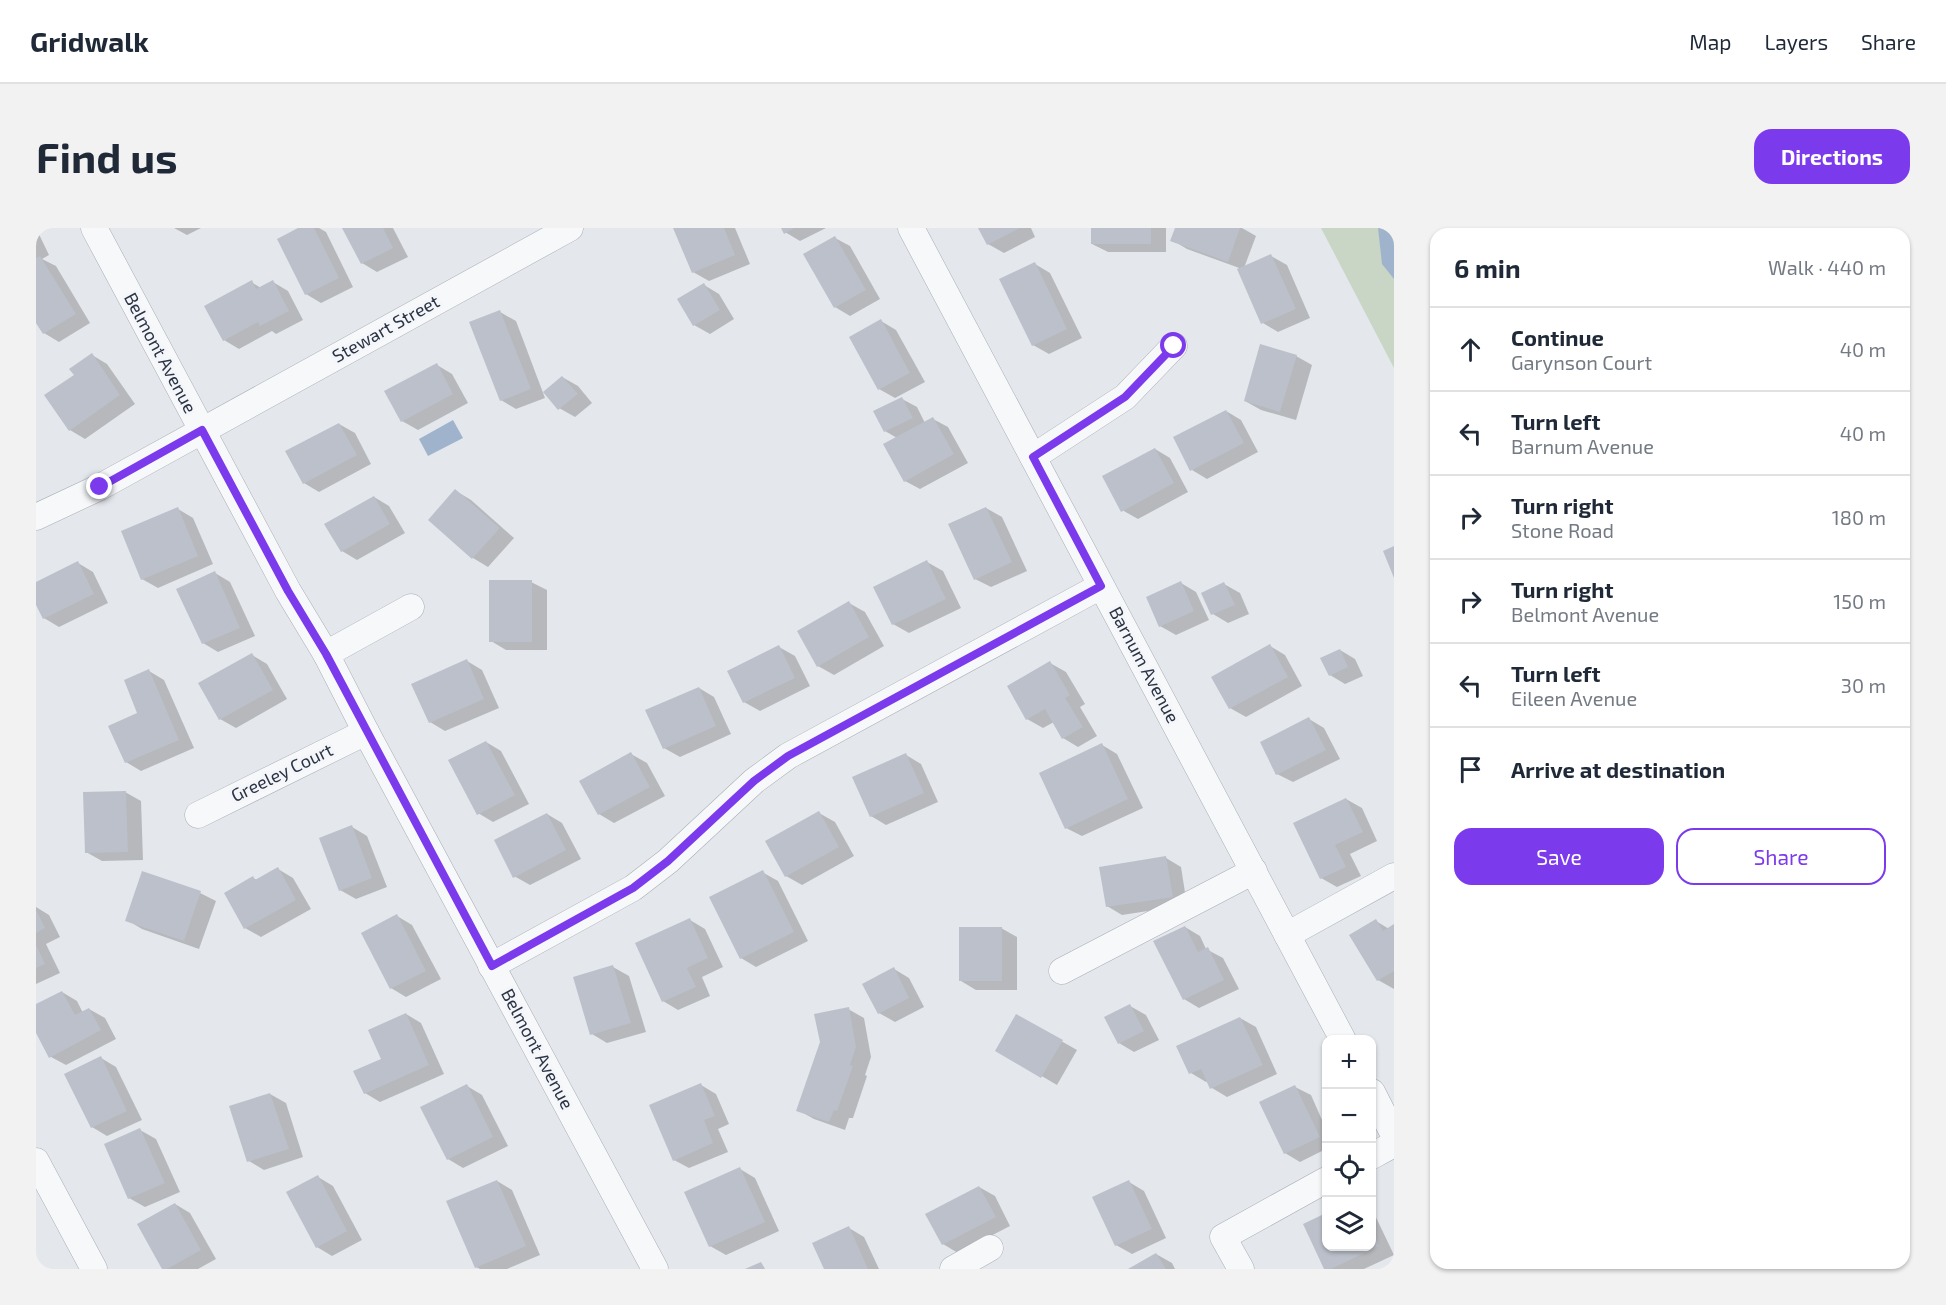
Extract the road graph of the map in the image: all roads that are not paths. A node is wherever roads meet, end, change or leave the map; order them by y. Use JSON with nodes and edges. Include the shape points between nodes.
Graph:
{"nodes":[{"id":1,"x":93,"y":228,"type":"edge"},
{"id":2,"x":570,"y":228,"type":"edge"},
{"id":3,"x":911,"y":228,"type":"edge"},
{"id":4,"x":1174,"y":346,"type":"dead end"},
{"id":5,"x":202,"y":430,"type":"junction"},
{"id":6,"x":1033,"y":457,"type":"junction"},
{"id":7,"x":36,"y":516,"type":"edge"},
{"id":8,"x":1101,"y":586,"type":"junction"},
{"id":9,"x":411,"y":607,"type":"dead end"},
{"id":10,"x":326,"y":654,"type":"junction"},
{"id":11,"x":366,"y":732,"type":"junction"},
{"id":12,"x":198,"y":815,"type":"dead end"},
{"id":13,"x":1254,"y":871,"type":"junction"},
{"id":14,"x":1394,"y":876,"type":"edge"},
{"id":15,"x":1287,"y":935,"type":"junction"},
{"id":16,"x":492,"y":966,"type":"junction"},
{"id":17,"x":1062,"y":970,"type":"dead end"},
{"id":18,"x":1340,"y":1035,"type":"edge"},
{"id":19,"x":1376,"y":1101,"type":"edge"},
{"id":20,"x":1394,"y":1135,"type":"edge"},
{"id":21,"x":1394,"y":1144,"type":"edge"},
{"id":22,"x":1376,"y":1153,"type":"edge"},
{"id":23,"x":36,"y":1161,"type":"edge"},
{"id":24,"x":1322,"y":1182,"type":"edge"},
{"id":25,"x":990,"y":1248,"type":"dead end"},
{"id":26,"x":94,"y":1269,"type":"edge"},
{"id":27,"x":655,"y":1269,"type":"edge"},
{"id":28,"x":953,"y":1269,"type":"edge"},
{"id":29,"x":1241,"y":1269,"type":"edge"}],
"edges":[{"from":1,"to":5,"type":"street","name":"Belmont Avenue"},
{"from":2,"to":5,"type":"street","name":"Stewart Street"},
{"from":3,"to":6,"type":"street","name":"Barnum Avenue"},
{"from":4,"to":6,"type":"street","via":[[1125,397]]},
{"from":5,"to":7,"type":"street","name":"Stewart Street","via":[[100,487]]},
{"from":5,"to":10,"type":"street","name":"Belmont Avenue"},
{"from":6,"to":8,"type":"street","name":"Barnum Avenue"},
{"from":8,"to":13,"type":"street","name":"Barnum Avenue"},
{"from":8,"to":16,"type":"street","via":[[788,756],[754,781],[633,888]]},
{"from":9,"to":10,"type":"street"},
{"from":10,"to":11,"type":"street","name":"Belmont Avenue"},
{"from":11,"to":12,"type":"street","name":"Greeley Court"},
{"from":11,"to":16,"type":"street","name":"Belmont Avenue"},
{"from":13,"to":15,"type":"street","name":"Barnum Avenue"},
{"from":13,"to":17,"type":"street"},
{"from":14,"to":15,"type":"street"},
{"from":15,"to":18,"type":"street","name":"Barnum Avenue"},
{"from":16,"to":27,"type":"street","name":"Belmont Avenue"},
{"from":19,"to":20,"type":"street"},
{"from":21,"to":22,"type":"street"},
{"from":23,"to":26,"type":"street"},
{"from":24,"to":29,"type":"street","via":[[1223,1237]]},
{"from":25,"to":28,"type":"street"}]}
